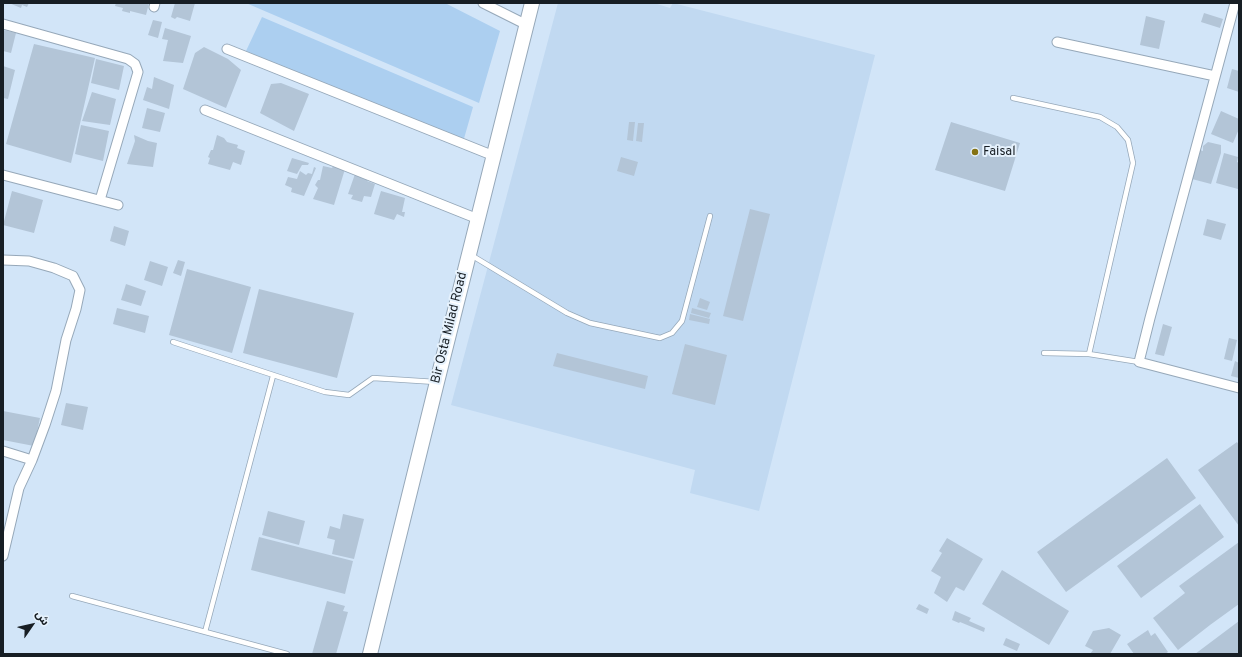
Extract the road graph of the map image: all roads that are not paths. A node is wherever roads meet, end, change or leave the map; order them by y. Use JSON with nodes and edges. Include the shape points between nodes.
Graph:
{"nodes":[{"id":1,"x":483,"y":3,"type":"edge"},
{"id":2,"x":532,"y":3,"type":"edge"},
{"id":3,"x":1235,"y":3,"type":"edge"},
{"id":4,"x":3,"y":24,"type":"edge"},
{"id":5,"x":527,"y":25,"type":"junction"},
{"id":6,"x":1057,"y":42,"type":"dead end"},
{"id":7,"x":227,"y":49,"type":"dead end"},
{"id":8,"x":1215,"y":76,"type":"junction"},
{"id":9,"x":1013,"y":98,"type":"dead end"},
{"id":10,"x":206,"y":110,"type":"dead end"},
{"id":11,"x":494,"y":156,"type":"junction"},
{"id":12,"x":3,"y":175,"type":"edge"},
{"id":13,"x":100,"y":200,"type":"junction"},
{"id":14,"x":118,"y":205,"type":"dead end"},
{"id":15,"x":710,"y":216,"type":"dead end"},
{"id":16,"x":478,"y":219,"type":"junction"},
{"id":17,"x":469,"y":254,"type":"junction"},
{"id":18,"x":4,"y":262,"type":"edge"},
{"id":19,"x":173,"y":342,"type":"dead end"},
{"id":20,"x":1044,"y":353,"type":"dead end"},
{"id":21,"x":1089,"y":354,"type":"junction"},
{"id":22,"x":1139,"y":362,"type":"junction"},
{"id":23,"x":273,"y":376,"type":"junction"},
{"id":24,"x":437,"y":382,"type":"junction"},
{"id":25,"x":1239,"y":388,"type":"edge"},
{"id":26,"x":3,"y":451,"type":"edge"},
{"id":27,"x":32,"y":460,"type":"junction"},
{"id":28,"x":3,"y":556,"type":"edge"},
{"id":29,"x":72,"y":596,"type":"dead end"},
{"id":30,"x":204,"y":632,"type":"junction"},
{"id":31,"x":287,"y":654,"type":"edge"},
{"id":32,"x":370,"y":654,"type":"edge"}],
"edges":[{"from":1,"to":5,"type":"street"},
{"from":2,"to":5,"type":"main road","name":"Bir Osta Milad Road"},
{"from":3,"to":8,"type":"street"},
{"from":4,"to":13,"type":"street","via":[[128,59],[135,64],[138,72]]},
{"from":5,"to":11,"type":"main road","name":"Bir Osta Milad Road"},
{"from":6,"to":8,"type":"street"},
{"from":7,"to":11,"type":"street"},
{"from":8,"to":22,"type":"street"},
{"from":9,"to":21,"type":"lane","via":[[1100,117],[1117,127],[1128,140],[1133,163]]},
{"from":10,"to":16,"type":"street"},
{"from":11,"to":16,"type":"main road","name":"Bir Osta Milad Road"},
{"from":12,"to":13,"type":"street"},
{"from":13,"to":14,"type":"street"},
{"from":15,"to":17,"type":"lane","via":[[682,321],[672,333],[660,338],[590,323],[567,313]]},
{"from":16,"to":17,"type":"main road","name":"Bir Osta Milad Road"},
{"from":17,"to":24,"type":"main road","name":"Bir Osta Milad Road"},
{"from":18,"to":27,"type":"street","via":[[15,260],[54,268],[73,276],[80,290],[66,340],[56,392]]},
{"from":19,"to":23,"type":"lane"},
{"from":20,"to":21,"type":"lane"},
{"from":21,"to":22,"type":"lane"},
{"from":22,"to":25,"type":"street"},
{"from":23,"to":24,"type":"lane","via":[[325,392],[349,395],[373,378]]},
{"from":23,"to":30,"type":"lane"},
{"from":24,"to":32,"type":"main road","name":"Bir Osta Milad Road"},
{"from":26,"to":27,"type":"street"},
{"from":27,"to":28,"type":"street","via":[[19,488]]},
{"from":29,"to":30,"type":"lane"},
{"from":30,"to":31,"type":"lane"}]}
